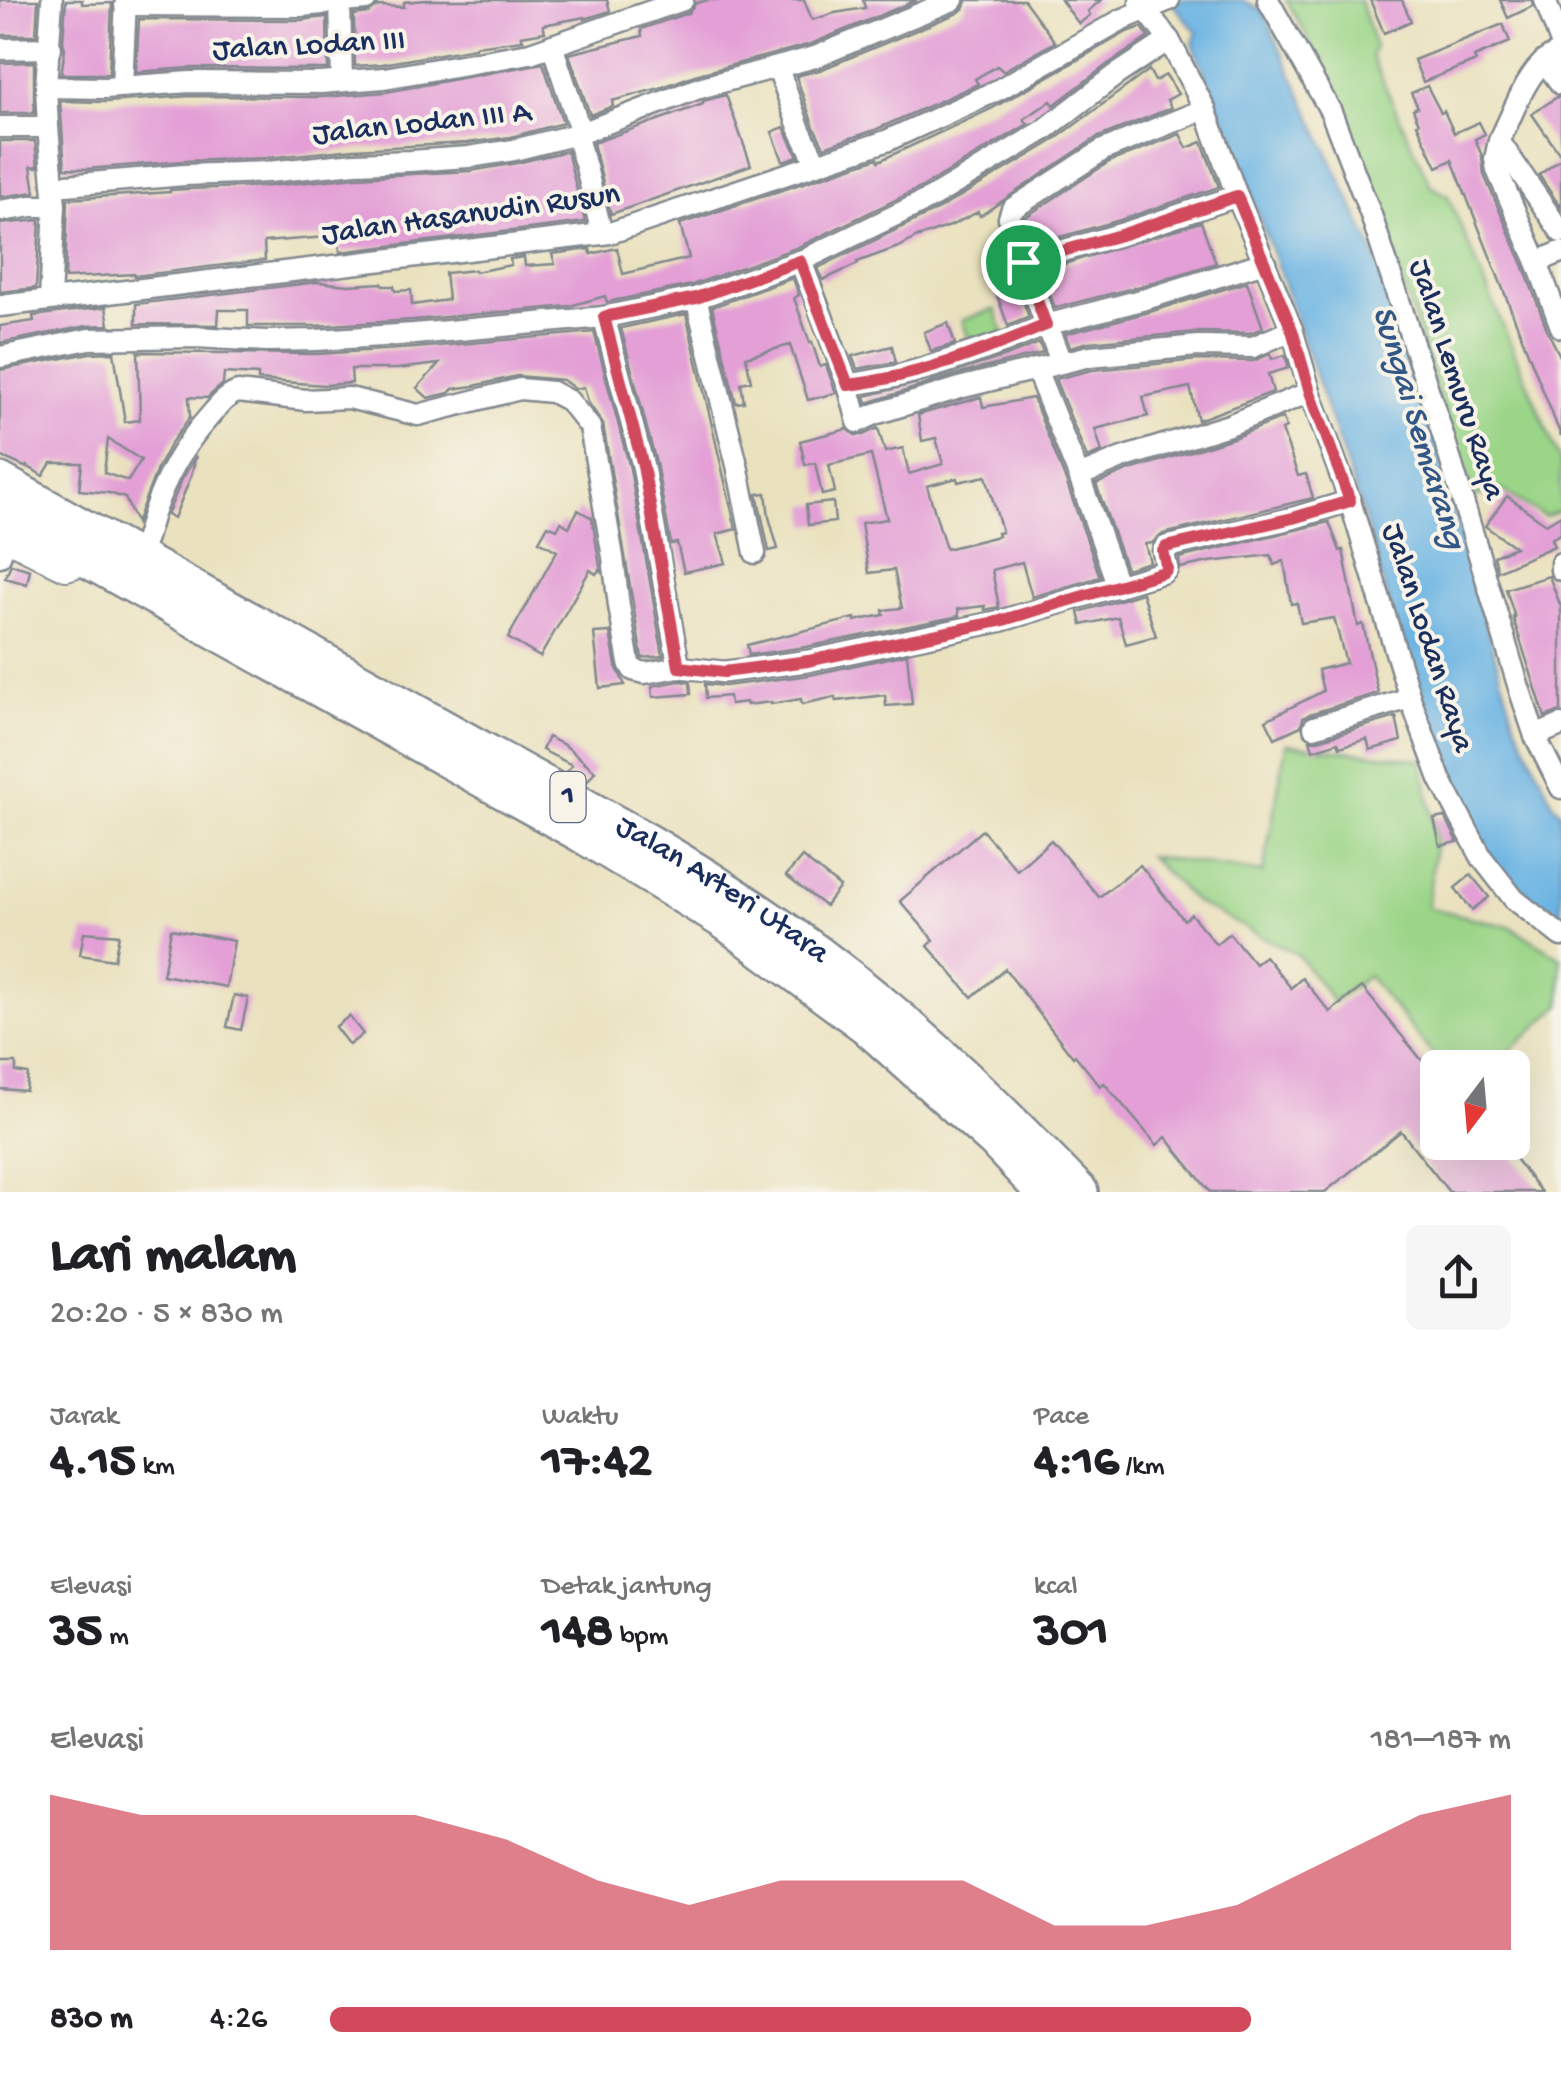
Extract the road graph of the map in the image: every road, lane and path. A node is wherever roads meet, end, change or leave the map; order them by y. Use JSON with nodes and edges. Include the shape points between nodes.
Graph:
{"nodes":[{"id":1,"x":52,"y":0,"type":"edge"},
{"id":2,"x":366,"y":0,"type":"edge"},
{"id":3,"x":612,"y":0,"type":"edge"},
{"id":4,"x":953,"y":0,"type":"edge"},
{"id":5,"x":1268,"y":0,"type":"edge"},
{"id":6,"x":1545,"y":0,"type":"edge"},
{"id":7,"x":340,"y":1,"type":"edge"},
{"id":8,"x":125,"y":2,"type":"edge"},
{"id":9,"x":668,"y":2,"type":"edge"},
{"id":10,"x":1153,"y":3,"type":"edge"},
{"id":11,"x":620,"y":22,"type":"junction"},
{"id":12,"x":1169,"y":40,"type":"junction"},
{"id":13,"x":1561,"y":44,"type":"edge"},
{"id":14,"x":552,"y":45,"type":"junction"},
{"id":15,"x":51,"y":48,"type":"junction"},
{"id":16,"x":0,"y":49,"type":"edge"},
{"id":17,"x":1553,"y":56,"type":"edge"},
{"id":18,"x":778,"y":68,"type":"junction"},
{"id":19,"x":342,"y":81,"type":"junction"},
{"id":20,"x":1561,"y":84,"type":"edge"},
{"id":21,"x":122,"y":86,"type":"junction"},
{"id":22,"x":46,"y":87,"type":"junction"},
{"id":23,"x":1205,"y":109,"type":"junction"},
{"id":24,"x":0,"y":127,"type":"edge"},
{"id":25,"x":48,"y":127,"type":"junction"},
{"id":26,"x":578,"y":134,"type":"junction"},
{"id":27,"x":1498,"y":141,"type":"junction"},
{"id":28,"x":818,"y":164,"type":"junction"},
{"id":29,"x":54,"y":196,"type":"junction"},
{"id":30,"x":1237,"y":196,"type":"junction"},
{"id":31,"x":0,"y":210,"type":"edge"},
{"id":32,"x":1561,"y":232,"type":"edge"},
{"id":33,"x":602,"y":234,"type":"junction"},
{"id":34,"x":1561,"y":252,"type":"edge"},
{"id":35,"x":800,"y":261,"type":"junction"},
{"id":36,"x":1023,"y":262,"type":"junction"},
{"id":37,"x":1265,"y":262,"type":"junction"},
{"id":38,"x":1537,"y":262,"type":"junction"},
{"id":39,"x":696,"y":298,"type":"junction"},
{"id":40,"x":50,"y":299,"type":"junction"},
{"id":41,"x":0,"y":306,"type":"edge"},
{"id":42,"x":604,"y":317,"type":"junction"},
{"id":43,"x":1046,"y":325,"type":"junction"},
{"id":44,"x":1561,"y":327,"type":"edge"},
{"id":45,"x":1292,"y":330,"type":"junction"},
{"id":46,"x":0,"y":357,"type":"edge"},
{"id":47,"x":1061,"y":362,"type":"junction"},
{"id":48,"x":1036,"y":368,"type":"junction"},
{"id":49,"x":848,"y":385,"type":"junction"},
{"id":50,"x":1310,"y":392,"type":"junction"},
{"id":51,"x":0,"y":463,"type":"edge"},
{"id":52,"x":1079,"y":476,"type":"junction"},
{"id":53,"x":0,"y":481,"type":"edge"},
{"id":54,"x":1350,"y":501,"type":"junction"},
{"id":55,"x":2,"y":534,"type":"edge"},
{"id":56,"x":91,"y":547,"type":"junction"},
{"id":57,"x":756,"y":553,"type":"dead end"},
{"id":58,"x":138,"y":559,"type":"junction"},
{"id":59,"x":1118,"y":587,"type":"junction"},
{"id":60,"x":679,"y":667,"type":"junction"},
{"id":61,"x":1410,"y":698,"type":"junction"},
{"id":62,"x":1561,"y":725,"type":"edge"},
{"id":63,"x":1314,"y":727,"type":"dead end"},
{"id":64,"x":1535,"y":736,"type":"junction"},
{"id":65,"x":1561,"y":788,"type":"edge"},
{"id":66,"x":1561,"y":936,"type":"edge"},
{"id":67,"x":1044,"y":1192,"type":"edge"},
{"id":68,"x":1080,"y":1192,"type":"edge"}],
"edges":[{"from":1,"to":15,"type":"street"},
{"from":2,"to":7,"type":"street"},
{"from":3,"to":11,"type":"street"},
{"from":4,"to":18,"type":"street","name":"Jalan Lodan III A"},
{"from":5,"to":64,"type":"street","name":"Jalan Lemuru Raya","via":[[1331,112],[1371,215]]},
{"from":6,"to":13,"type":"street"},
{"from":7,"to":8,"type":"street"},
{"from":7,"to":19,"type":"street"},
{"from":8,"to":21,"type":"street"},
{"from":9,"to":11,"type":"street","name":"Jalan Lodan III"},
{"from":10,"to":12,"type":"street","name":"Jalan Lodan Raya"},
{"from":10,"to":28,"type":"street","name":"Jalan Hasanudin Rusun","via":[[998,90]]},
{"from":11,"to":14,"type":"street","name":"Jalan Lodan III"},
{"from":12,"to":23,"type":"street","name":"Jalan Lodan Raya"},
{"from":12,"to":35,"type":"street","via":[[985,168]]},
{"from":14,"to":19,"type":"street","name":"Jalan Lodan III","via":[[468,65]]},
{"from":14,"to":26,"type":"street"},
{"from":15,"to":16,"type":"street"},
{"from":15,"to":22,"type":"street"},
{"from":17,"to":20,"type":"street"},
{"from":17,"to":27,"type":"street","via":[[1523,90]]},
{"from":18,"to":26,"type":"street","name":"Jalan Lodan III A","via":[[700,88]]},
{"from":18,"to":28,"type":"street"},
{"from":19,"to":21,"type":"street","name":"Jalan Lodan III"},
{"from":21,"to":22,"type":"street","name":"Jalan Lodan III"},
{"from":22,"to":25,"type":"street"},
{"from":23,"to":30,"type":"street","name":"Jalan Lodan Raya"},
{"from":23,"to":36,"type":"street","via":[[1104,150],[1012,209],[1008,218]]},
{"from":24,"to":25,"type":"street"},
{"from":25,"to":29,"type":"street"},
{"from":26,"to":29,"type":"street","name":"Jalan Lodan III A","via":[[469,157],[185,174]]},
{"from":26,"to":33,"type":"street"},
{"from":27,"to":32,"type":"street"},
{"from":27,"to":38,"type":"street","via":[[1497,170]]},
{"from":28,"to":33,"type":"street","name":"Jalan Hasanudin Rusun"},
{"from":29,"to":31,"type":"street","name":"Jalan Lodan III A"},
{"from":29,"to":40,"type":"street"},
{"from":30,"to":36,"type":"street"},
{"from":30,"to":37,"type":"street","name":"Jalan Lodan Raya"},
{"from":33,"to":40,"type":"street","name":"Jalan Hasanudin Rusun"},
{"from":34,"to":38,"type":"street"},
{"from":35,"to":39,"type":"street"},
{"from":35,"to":49,"type":"street"},
{"from":36,"to":43,"type":"street"},
{"from":37,"to":43,"type":"street"},
{"from":37,"to":45,"type":"street","name":"Jalan Lodan Raya"},
{"from":38,"to":44,"type":"street"},
{"from":39,"to":42,"type":"street"},
{"from":39,"to":57,"type":"street"},
{"from":40,"to":41,"type":"street","name":"Jalan Hasanudin Rusun"},
{"from":42,"to":46,"type":"street","via":[[316,340],[88,339]]},
{"from":42,"to":60,"type":"street","via":[[643,466]]},
{"from":43,"to":47,"type":"street"},
{"from":43,"to":49,"type":"street","via":[[927,367]]},
{"from":45,"to":47,"type":"street","via":[[1253,347],[1198,346]]},
{"from":45,"to":50,"type":"street","name":"Jalan Lodan Raya"},
{"from":47,"to":48,"type":"street"},
{"from":48,"to":49,"type":"street","via":[[858,422]]},
{"from":48,"to":52,"type":"street"},
{"from":50,"to":52,"type":"street"},
{"from":50,"to":54,"type":"street","name":"Jalan Lodan Raya"},
{"from":51,"to":56,"type":"street","via":[[94,516],[99,526]]},
{"from":52,"to":59,"type":"street"},
{"from":53,"to":56,"type":"highway","name":"Jalan Arteri Utara","number":"1"},
{"from":54,"to":59,"type":"street","via":[[1166,547],[1166,571]]},
{"from":54,"to":61,"type":"street","name":"Jalan Lodan Raya"},
{"from":55,"to":56,"type":"highway","name":"Jalan Arteri Utara","number":"1"},
{"from":56,"to":58,"type":"highway","name":"Jalan Arteri Utara","number":"1"},
{"from":56,"to":67,"type":"highway","name":"Jalan Arteri Utara","number":"1","via":[[724,921],[866,1026]]},
{"from":58,"to":60,"type":"street","via":[[176,461],[229,395],[349,398],[418,415],[520,389],[552,392],[570,401],[590,426],[630,667],[645,673]]},
{"from":58,"to":68,"type":"highway","name":"Jalan Arteri Utara","number":"1","via":[[718,883],[887,1008]]},
{"from":59,"to":60,"type":"street","via":[[1000,621],[808,661],[724,672]]},
{"from":61,"to":63,"type":"street"},
{"from":61,"to":66,"type":"street","name":"Jalan Lodan Raya","via":[[1482,858],[1514,900]]},
{"from":62,"to":64,"type":"street"},
{"from":64,"to":65,"type":"street","name":"Jalan Lemuru Raya"}]}
